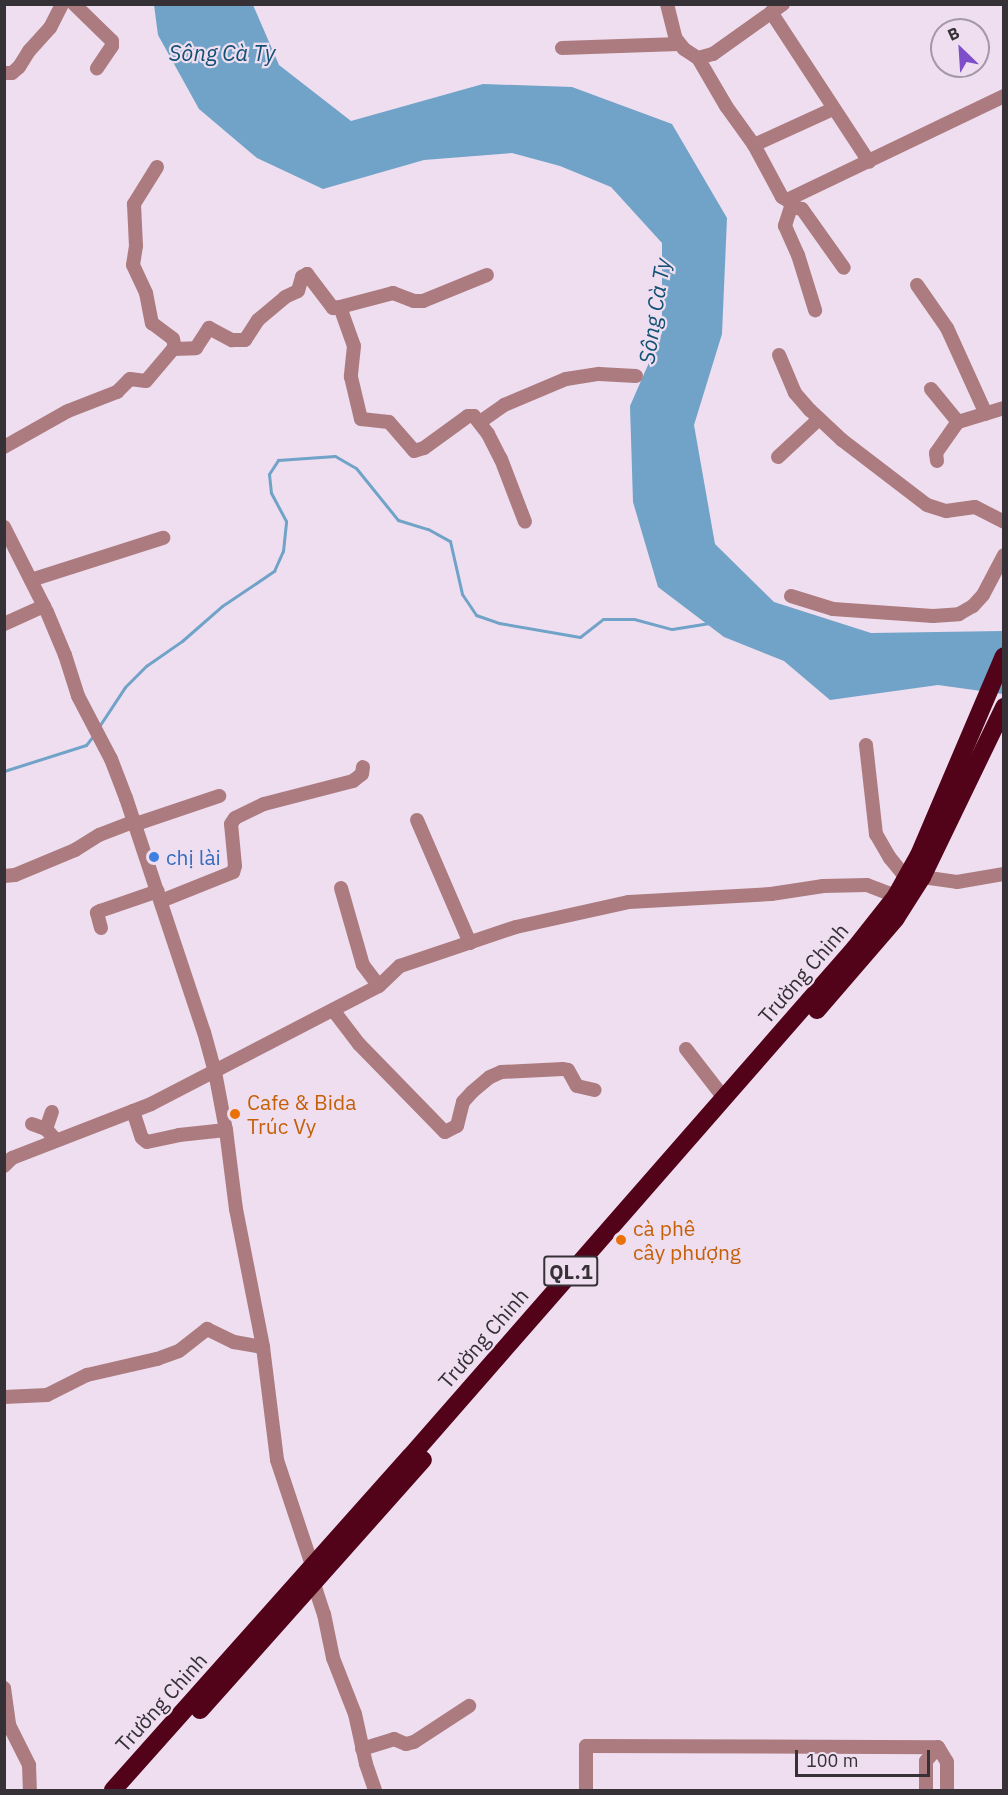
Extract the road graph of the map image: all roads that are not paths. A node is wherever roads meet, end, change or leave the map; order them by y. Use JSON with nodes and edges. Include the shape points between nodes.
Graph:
{"nodes":[{"id":1,"x":62,"y":4,"type":"edge"},
{"id":2,"x":74,"y":4,"type":"edge"},
{"id":3,"x":667,"y":4,"type":"edge"},
{"id":4,"x":783,"y":4,"type":"edge"},
{"id":5,"x":771,"y":12,"type":"junction"},
{"id":6,"x":679,"y":44,"type":"junction"},
{"id":7,"x":562,"y":48,"type":"dead end"},
{"id":8,"x":698,"y":58,"type":"junction"},
{"id":9,"x":97,"y":68,"type":"dead end"},
{"id":10,"x":4,"y":74,"type":"edge"},
{"id":11,"x":1004,"y":96,"type":"edge"},
{"id":12,"x":833,"y":109,"type":"junction"},
{"id":13,"x":754,"y":145,"type":"junction"},
{"id":14,"x":869,"y":162,"type":"junction"},
{"id":15,"x":157,"y":167,"type":"dead end"},
{"id":16,"x":790,"y":203,"type":"junction"},
{"id":17,"x":844,"y":268,"type":"dead end"},
{"id":18,"x":487,"y":275,"type":"dead end"},
{"id":19,"x":917,"y":285,"type":"dead end"},
{"id":20,"x":340,"y":307,"type":"junction"},
{"id":21,"x":815,"y":310,"type":"dead end"},
{"id":22,"x":175,"y":348,"type":"junction"},
{"id":23,"x":779,"y":355,"type":"dead end"},
{"id":24,"x":636,"y":376,"type":"dead end"},
{"id":25,"x":931,"y":389,"type":"dead end"},
{"id":26,"x":1004,"y":408,"type":"edge"},
{"id":27,"x":986,"y":414,"type":"junction"},
{"id":28,"x":819,"y":419,"type":"junction"},
{"id":29,"x":480,"y":422,"type":"junction"},
{"id":30,"x":958,"y":422,"type":"junction"},
{"id":31,"x":4,"y":447,"type":"edge"},
{"id":32,"x":778,"y":457,"type":"dead end"},
{"id":33,"x":937,"y":461,"type":"dead end"},
{"id":34,"x":525,"y":522,"type":"dead end"},
{"id":35,"x":1004,"y":522,"type":"edge"},
{"id":36,"x":4,"y":527,"type":"edge"},
{"id":37,"x":163,"y":538,"type":"dead end"},
{"id":38,"x":1004,"y":555,"type":"edge"},
{"id":39,"x":31,"y":580,"type":"junction"},
{"id":40,"x":791,"y":596,"type":"dead end"},
{"id":41,"x":44,"y":606,"type":"junction"},
{"id":42,"x":4,"y":624,"type":"edge"},
{"id":43,"x":1004,"y":656,"type":"edge"},
{"id":44,"x":1004,"y":707,"type":"edge"},
{"id":45,"x":866,"y":745,"type":"dead end"},
{"id":46,"x":363,"y":766,"type":"dead end"},
{"id":47,"x":219,"y":796,"type":"dead end"},
{"id":48,"x":417,"y":820,"type":"dead end"},
{"id":49,"x":135,"y":823,"type":"junction"},
{"id":50,"x":1004,"y":874,"type":"edge"},
{"id":51,"x":4,"y":876,"type":"edge"},
{"id":52,"x":914,"y":878,"type":"junction"},
{"id":53,"x":341,"y":888,"type":"dead end"},
{"id":54,"x":160,"y":896,"type":"junction"},
{"id":55,"x":896,"y":896,"type":"junction"},
{"id":56,"x":101,"y":928,"type":"dead end"},
{"id":57,"x":470,"y":943,"type":"junction"},
{"id":58,"x":379,"y":986,"type":"junction"},
{"id":59,"x":333,"y":1010,"type":"junction"},
{"id":60,"x":686,"y":1049,"type":"dead end"},
{"id":61,"x":215,"y":1072,"type":"junction"},
{"id":62,"x":595,"y":1090,"type":"dead end"},
{"id":63,"x":724,"y":1098,"type":"junction"},
{"id":64,"x":133,"y":1111,"type":"junction"},
{"id":65,"x":52,"y":1112,"type":"dead end"},
{"id":66,"x":32,"y":1124,"type":"dead end"},
{"id":67,"x":46,"y":1129,"type":"junction"},
{"id":68,"x":226,"y":1130,"type":"junction"},
{"id":69,"x":56,"y":1140,"type":"junction"},
{"id":70,"x":4,"y":1167,"type":"edge"},
{"id":71,"x":263,"y":1347,"type":"junction"},
{"id":72,"x":4,"y":1398,"type":"edge"},
{"id":73,"x":312,"y":1565,"type":"junction"},
{"id":74,"x":314,"y":1584,"type":"junction"},
{"id":75,"x":4,"y":1688,"type":"edge"},
{"id":76,"x":469,"y":1706,"type":"dead end"},
{"id":77,"x":6,"y":1719,"type":"edge"},
{"id":78,"x":938,"y":1747,"type":"junction"},
{"id":79,"x":362,"y":1749,"type":"junction"},
{"id":80,"x":30,"y":1791,"type":"edge"},
{"id":81,"x":113,"y":1791,"type":"edge"},
{"id":82,"x":128,"y":1791,"type":"edge"},
{"id":83,"x":375,"y":1791,"type":"edge"},
{"id":84,"x":586,"y":1791,"type":"edge"},
{"id":85,"x":926,"y":1791,"type":"edge"},
{"id":86,"x":947,"y":1791,"type":"edge"}],
"edges":[{"from":1,"to":10,"type":"street","via":[[50,28],[19,67]]},
{"from":2,"to":9,"type":"street","via":[[112,41]]},
{"from":3,"to":6,"type":"street"},
{"from":4,"to":5,"type":"street"},
{"from":5,"to":8,"type":"street","via":[[713,54]]},
{"from":5,"to":12,"type":"street"},
{"from":6,"to":7,"type":"street"},
{"from":6,"to":8,"type":"street"},
{"from":8,"to":13,"type":"street"},
{"from":11,"to":14,"type":"street"},
{"from":12,"to":13,"type":"street"},
{"from":12,"to":14,"type":"street"},
{"from":13,"to":16,"type":"street","via":[[782,197]]},
{"from":14,"to":16,"type":"street"},
{"from":15,"to":22,"type":"street","via":[[134,204],[133,266],[146,293],[152,323],[172,339]]},
{"from":16,"to":17,"type":"street","via":[[802,209]]},
{"from":16,"to":21,"type":"street","via":[[785,226]]},
{"from":18,"to":20,"type":"street","via":[[423,301],[393,293]]},
{"from":19,"to":27,"type":"street","via":[[947,328]]},
{"from":20,"to":22,"type":"street","via":[[333,308],[312,277],[305,274],[298,291],[258,320],[245,340],[232,340],[211,328],[198,347]]},
{"from":20,"to":29,"type":"street","via":[[354,346],[351,377],[361,419],[389,422],[414,451],[468,417],[474,416]]},
{"from":22,"to":31,"type":"street","via":[[146,381],[130,379],[117,393],[68,411]]},
{"from":23,"to":28,"type":"street","via":[[795,393]]},
{"from":24,"to":29,"type":"street","via":[[598,374],[566,379],[504,405]]},
{"from":25,"to":30,"type":"street"},
{"from":26,"to":27,"type":"street"},
{"from":27,"to":30,"type":"street"},
{"from":28,"to":32,"type":"street"},
{"from":28,"to":35,"type":"street","via":[[927,505],[946,511],[975,507]]},
{"from":29,"to":34,"type":"street","via":[[501,459]]},
{"from":30,"to":33,"type":"street","via":[[936,453]]},
{"from":36,"to":39,"type":"street"},
{"from":37,"to":39,"type":"street"},
{"from":38,"to":40,"type":"street","via":[[983,595],[959,615],[833,609]]},
{"from":39,"to":41,"type":"street"},
{"from":41,"to":42,"type":"street"},
{"from":41,"to":49,"type":"street","via":[[78,696],[111,759]]},
{"from":43,"to":52,"type":"highway","name":"Trường Chinh","number":"QL.1"},
{"from":44,"to":52,"type":"highway","name":"Trường Chinh","number":"QL.1"},
{"from":45,"to":52,"type":"street","via":[[876,834],[885,852]]},
{"from":46,"to":54,"type":"street","via":[[362,774],[353,781],[264,804],[235,818],[231,824],[233,873]]},
{"from":47,"to":49,"type":"street"},
{"from":48,"to":57,"type":"street"},
{"from":49,"to":51,"type":"street","via":[[99,835],[75,850],[15,875]]},
{"from":49,"to":54,"type":"street"},
{"from":50,"to":52,"type":"street","via":[[957,882]]},
{"from":52,"to":55,"type":"highway","name":"Trường Chinh","number":"QL.1"},
{"from":52,"to":74,"type":"highway","name":"Trường Chinh","number":"QL.1","via":[[897,918],[863,960]]},
{"from":53,"to":58,"type":"street","via":[[363,965]]},
{"from":54,"to":56,"type":"street","via":[[100,911],[97,913]]},
{"from":54,"to":61,"type":"street"},
{"from":55,"to":57,"type":"street","via":[[854,884],[771,894],[630,902],[516,927]]},
{"from":55,"to":63,"type":"highway","name":"Trường Chinh","number":"QL.1"},
{"from":57,"to":58,"type":"street","via":[[400,966]]},
{"from":58,"to":59,"type":"street"},
{"from":59,"to":61,"type":"street"},
{"from":59,"to":62,"type":"street","via":[[359,1044],[445,1132],[458,1126],[463,1102],[472,1092],[501,1072],[563,1069],[568,1070],[578,1086]]},
{"from":60,"to":63,"type":"street"},
{"from":61,"to":64,"type":"street"},
{"from":61,"to":68,"type":"street"},
{"from":63,"to":73,"type":"highway","name":"Trường Chinh","number":"QL.1"},
{"from":64,"to":68,"type":"street","via":[[147,1142]]},
{"from":64,"to":69,"type":"street"},
{"from":65,"to":67,"type":"street"},
{"from":66,"to":67,"type":"street"},
{"from":67,"to":69,"type":"street"},
{"from":68,"to":71,"type":"street","via":[[236,1209]]},
{"from":69,"to":70,"type":"street","via":[[9,1160]]},
{"from":71,"to":72,"type":"street","via":[[234,1342],[207,1329],[178,1351],[157,1359],[87,1375],[47,1395]]},
{"from":71,"to":73,"type":"street","via":[[278,1460]]},
{"from":73,"to":74,"type":"street"},
{"from":73,"to":81,"type":"highway","name":"Trường Chinh","number":"QL.1"},
{"from":74,"to":79,"type":"street","via":[[333,1658],[355,1714]]},
{"from":74,"to":82,"type":"highway","name":"Trường Chinh","number":"QL.1"},
{"from":75,"to":77,"type":"street"},
{"from":76,"to":79,"type":"street","via":[[414,1742],[406,1744],[394,1739]]},
{"from":77,"to":80,"type":"street","via":[[29,1766]]},
{"from":78,"to":84,"type":"street","via":[[586,1746]]},
{"from":78,"to":85,"type":"street","via":[[926,1761]]},
{"from":78,"to":86,"type":"street","via":[[947,1762]]},
{"from":79,"to":83,"type":"street"}]}
